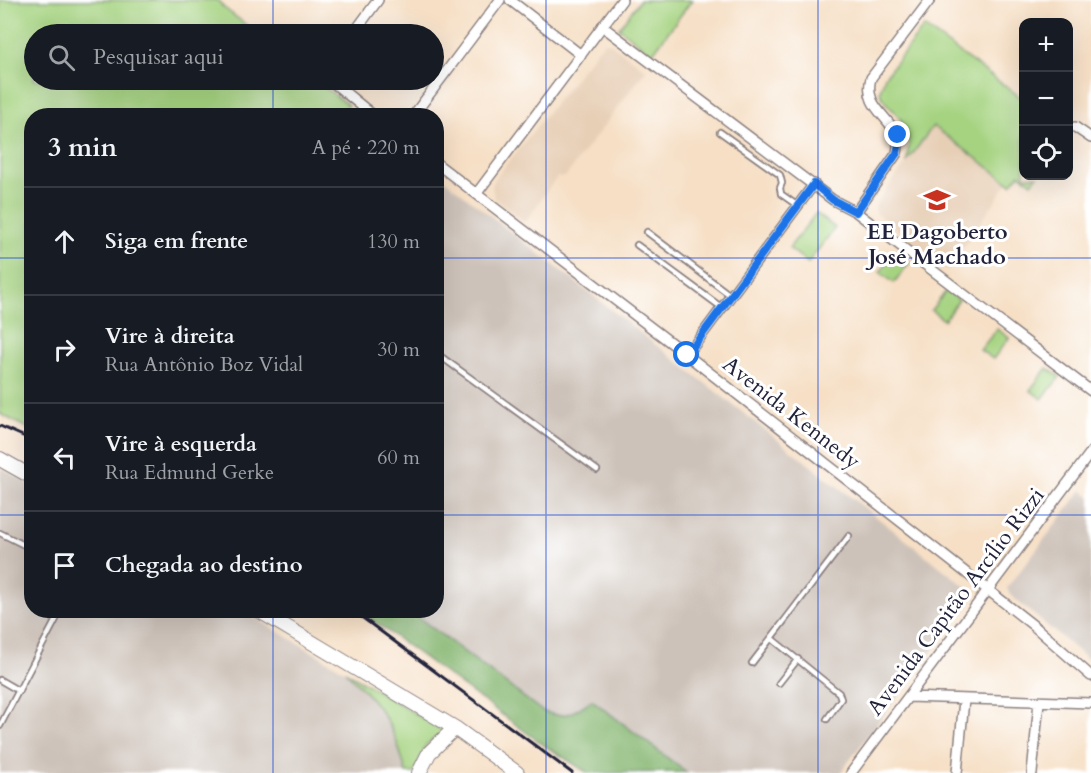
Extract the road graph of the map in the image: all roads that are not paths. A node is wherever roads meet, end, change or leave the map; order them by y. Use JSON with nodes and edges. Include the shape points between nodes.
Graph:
{"nodes":[{"id":1,"x":378,"y":0,"type":"edge"},
{"id":2,"x":500,"y":0,"type":"edge"},
{"id":3,"x":510,"y":0,"type":"edge"},
{"id":4,"x":622,"y":0,"type":"edge"},
{"id":5,"x":930,"y":0,"type":"edge"},
{"id":6,"x":360,"y":24,"type":"edge"},
{"id":7,"x":602,"y":26,"type":"junction"},
{"id":8,"x":581,"y":55,"type":"junction"},
{"id":9,"x":444,"y":75,"type":"edge"},
{"id":10,"x":342,"y":90,"type":"edge"},
{"id":11,"x":432,"y":90,"type":"edge"},
{"id":12,"x":364,"y":108,"type":"edge"},
{"id":13,"x":419,"y":108,"type":"edge"},
{"id":14,"x":1075,"y":127,"type":"dead end"},
{"id":15,"x":720,"y":132,"type":"dead end"},
{"id":16,"x":1091,"y":138,"type":"edge"},
{"id":17,"x":444,"y":169,"type":"edge"},
{"id":18,"x":814,"y":184,"type":"junction"},
{"id":19,"x":477,"y":193,"type":"junction"},
{"id":20,"x":798,"y":206,"type":"junction"},
{"id":21,"x":856,"y":212,"type":"junction"},
{"id":22,"x":647,"y":232,"type":"dead end"},
{"id":23,"x":638,"y":245,"type":"dead end"},
{"id":24,"x":730,"y":295,"type":"junction"},
{"id":25,"x":721,"y":307,"type":"junction"},
{"id":26,"x":687,"y":355,"type":"junction"},
{"id":27,"x":444,"y":359,"type":"edge"},
{"id":28,"x":1091,"y":391,"type":"edge"},
{"id":29,"x":1091,"y":452,"type":"edge"},
{"id":30,"x":0,"y":459,"type":"edge"},
{"id":31,"x":597,"y":470,"type":"dead end"},
{"id":32,"x":24,"y":472,"type":"edge"},
{"id":33,"x":0,"y":532,"type":"edge"},
{"id":34,"x":849,"y":536,"type":"dead end"},
{"id":35,"x":24,"y":545,"type":"edge"},
{"id":36,"x":988,"y":590,"type":"junction"},
{"id":37,"x":57,"y":618,"type":"edge"},
{"id":38,"x":271,"y":618,"type":"edge"},
{"id":39,"x":771,"y":638,"type":"junction"},
{"id":40,"x":798,"y":659,"type":"junction"},
{"id":41,"x":752,"y":663,"type":"dead end"},
{"id":42,"x":1091,"y":676,"type":"edge"},
{"id":43,"x":0,"y":680,"type":"edge"},
{"id":44,"x":779,"y":682,"type":"dead end"},
{"id":45,"x":19,"y":690,"type":"junction"},
{"id":46,"x":908,"y":697,"type":"junction"},
{"id":47,"x":964,"y":700,"type":"junction"},
{"id":48,"x":1039,"y":702,"type":"junction"},
{"id":49,"x":1091,"y":703,"type":"edge"},
{"id":50,"x":827,"y":719,"type":"dead end"},
{"id":51,"x":0,"y":726,"type":"edge"},
{"id":52,"x":455,"y":728,"type":"junction"},
{"id":53,"x":419,"y":773,"type":"edge"},
{"id":54,"x":517,"y":773,"type":"edge"},
{"id":55,"x":851,"y":773,"type":"edge"},
{"id":56,"x":957,"y":773,"type":"edge"},
{"id":57,"x":1032,"y":773,"type":"edge"}],
"edges":[{"from":1,"to":6,"type":"street"},
{"from":2,"to":9,"type":"street"},
{"from":3,"to":8,"type":"street"},
{"from":4,"to":7,"type":"street"},
{"from":5,"to":21,"type":"street","via":[[871,78],[869,96],[894,128],[899,144],[897,153]]},
{"from":7,"to":8,"type":"street"},
{"from":7,"to":18,"type":"street"},
{"from":8,"to":19,"type":"street"},
{"from":10,"to":12,"type":"street"},
{"from":11,"to":13,"type":"street"},
{"from":14,"to":16,"type":"street"},
{"from":15,"to":20,"type":"lane","via":[[780,175],[781,194]]},
{"from":17,"to":19,"type":"street","name":"Avenida Kennedy"},
{"from":18,"to":20,"type":"street"},
{"from":18,"to":21,"type":"street"},
{"from":19,"to":26,"type":"street","name":"Avenida Kennedy"},
{"from":20,"to":24,"type":"street"},
{"from":21,"to":28,"type":"street"},
{"from":22,"to":24,"type":"lane"},
{"from":23,"to":25,"type":"lane"},
{"from":24,"to":25,"type":"street"},
{"from":25,"to":26,"type":"street"},
{"from":26,"to":36,"type":"street","name":"Avenida Kennedy"},
{"from":27,"to":31,"type":"lane"},
{"from":29,"to":36,"type":"street","name":"Avenida Capitão Arcílio Rizzi"},
{"from":30,"to":32,"type":"street"},
{"from":33,"to":35,"type":"lane"},
{"from":34,"to":39,"type":"lane"},
{"from":36,"to":42,"type":"street","name":"Avenida Kennedy"},
{"from":36,"to":46,"type":"street","name":"Avenida Capitão Arcílio Rizzi"},
{"from":37,"to":45,"type":"lane"},
{"from":38,"to":52,"type":"street"},
{"from":39,"to":40,"type":"lane"},
{"from":39,"to":41,"type":"lane"},
{"from":40,"to":44,"type":"lane"},
{"from":40,"to":50,"type":"lane","via":[[841,696]]},
{"from":43,"to":45,"type":"lane"},
{"from":45,"to":51,"type":"lane"},
{"from":46,"to":47,"type":"street"},
{"from":46,"to":55,"type":"street","name":"Avenida Capitão Arcílio Rizzi"},
{"from":47,"to":48,"type":"street"},
{"from":47,"to":56,"type":"street"},
{"from":48,"to":49,"type":"street"},
{"from":48,"to":57,"type":"street"},
{"from":52,"to":53,"type":"street","via":[[429,753]]},
{"from":52,"to":54,"type":"street"}]}
